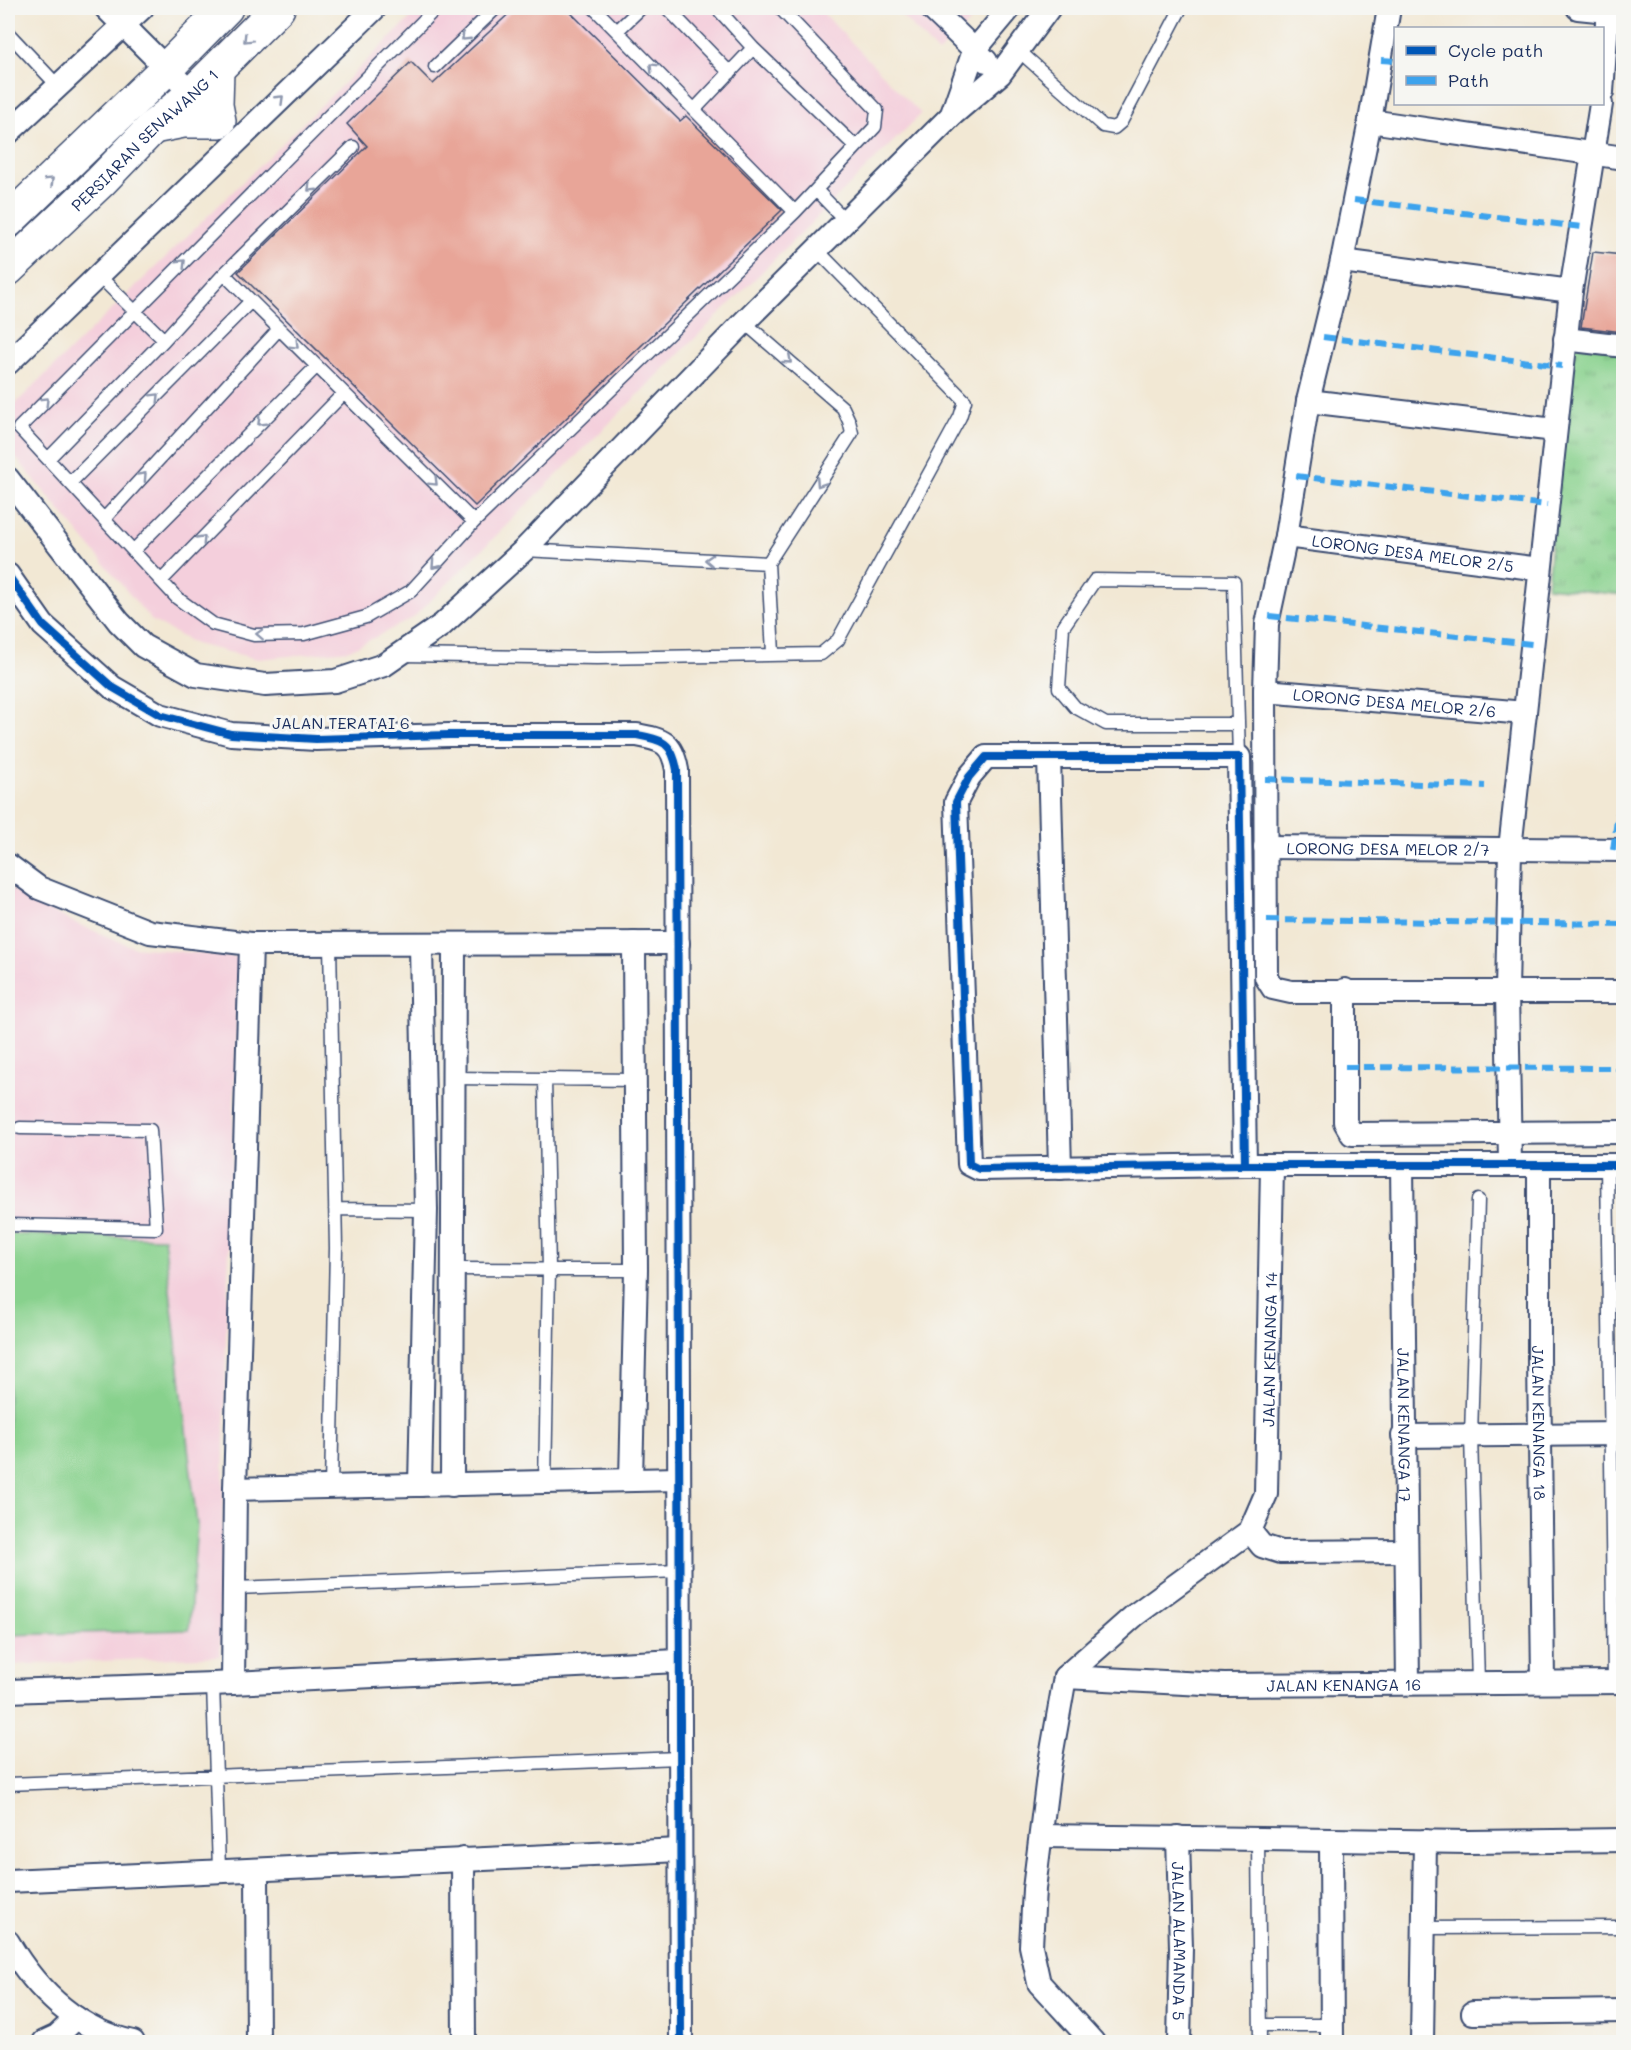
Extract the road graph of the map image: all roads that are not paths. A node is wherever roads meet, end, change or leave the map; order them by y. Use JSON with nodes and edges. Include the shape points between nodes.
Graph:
{"nodes":[{"id":1,"x":106,"y":8,"type":"edge"},
{"id":2,"x":142,"y":8,"type":"edge"},
{"id":3,"x":226,"y":8,"type":"edge"},
{"id":4,"x":278,"y":8,"type":"edge"},
{"id":5,"x":375,"y":8,"type":"edge"},
{"id":6,"x":436,"y":8,"type":"edge"},
{"id":7,"x":496,"y":8,"type":"edge"},
{"id":8,"x":594,"y":8,"type":"edge"},
{"id":9,"x":642,"y":8,"type":"edge"},
{"id":10,"x":667,"y":8,"type":"edge"},
{"id":11,"x":717,"y":8,"type":"edge"},
{"id":12,"x":780,"y":8,"type":"edge"},
{"id":13,"x":931,"y":8,"type":"edge"},
{"id":14,"x":1010,"y":8,"type":"edge"},
{"id":15,"x":1049,"y":8,"type":"edge"},
{"id":16,"x":1181,"y":8,"type":"edge"},
{"id":17,"x":1389,"y":8,"type":"edge"},
{"id":18,"x":1578,"y":8,"type":"edge"},
{"id":19,"x":1607,"y":9,"type":"edge"},
{"id":20,"x":123,"y":26,"type":"junction"},
{"id":21,"x":617,"y":32,"type":"junction"},
{"id":22,"x":8,"y":33,"type":"edge"},
{"id":23,"x":753,"y":48,"type":"junction"},
{"id":24,"x":1018,"y":50,"type":"junction"},
{"id":25,"x":974,"y":51,"type":"junction"},
{"id":26,"x":1604,"y":59,"type":"edge"},
{"id":27,"x":435,"y":67,"type":"dead end"},
{"id":28,"x":166,"y":69,"type":"junction"},
{"id":29,"x":217,"y":70,"type":"junction"},
{"id":30,"x":730,"y":73,"type":"junction"},
{"id":31,"x":1000,"y":74,"type":"junction"},
{"id":32,"x":57,"y":85,"type":"junction"},
{"id":33,"x":192,"y":94,"type":"junction"},
{"id":34,"x":1601,"y":105,"type":"edge"},
{"id":35,"x":695,"y":109,"type":"junction"},
{"id":36,"x":952,"y":115,"type":"junction"},
{"id":37,"x":1370,"y":121,"type":"junction"},
{"id":38,"x":153,"y":126,"type":"junction"},
{"id":39,"x":229,"y":131,"type":"junction"},
{"id":40,"x":8,"y":133,"type":"edge"},
{"id":41,"x":353,"y":147,"type":"dead end"},
{"id":42,"x":856,"y":147,"type":"junction"},
{"id":43,"x":1595,"y":154,"type":"junction"},
{"id":44,"x":1623,"y":158,"type":"edge"},
{"id":45,"x":816,"y":190,"type":"junction"},
{"id":46,"x":795,"y":212,"type":"junction"},
{"id":47,"x":8,"y":221,"type":"edge"},
{"id":48,"x":846,"y":221,"type":"junction"},
{"id":49,"x":817,"y":250,"type":"junction"},
{"id":50,"x":1342,"y":261,"type":"junction"},
{"id":51,"x":8,"y":269,"type":"edge"},
{"id":52,"x":224,"y":274,"type":"junction"},
{"id":53,"x":98,"y":275,"type":"junction"},
{"id":54,"x":1571,"y":291,"type":"junction"},
{"id":55,"x":250,"y":301,"type":"junction"},
{"id":56,"x":134,"y":311,"type":"junction"},
{"id":57,"x":744,"y":322,"type":"junction"},
{"id":58,"x":279,"y":329,"type":"junction"},
{"id":59,"x":1565,"y":339,"type":"junction"},
{"id":60,"x":164,"y":340,"type":"junction"},
{"id":61,"x":1623,"y":346,"type":"edge"},
{"id":62,"x":8,"y":363,"type":"edge"},
{"id":63,"x":317,"y":366,"type":"junction"},
{"id":64,"x":344,"y":393,"type":"junction"},
{"id":65,"x":1308,"y":401,"type":"junction"},
{"id":66,"x":1555,"y":430,"type":"junction"},
{"id":67,"x":48,"y":459,"type":"junction"},
{"id":68,"x":8,"y":482,"type":"edge"},
{"id":69,"x":70,"y":483,"type":"junction"},
{"id":70,"x":104,"y":519,"type":"junction"},
{"id":71,"x":474,"y":522,"type":"junction"},
{"id":72,"x":1286,"y":536,"type":"junction"},
{"id":73,"x":524,"y":550,"type":"junction"},
{"id":74,"x":133,"y":551,"type":"junction"},
{"id":75,"x":768,"y":563,"type":"junction"},
{"id":76,"x":1540,"y":569,"type":"junction"},
{"id":77,"x":8,"y":575,"type":"edge"},
{"id":78,"x":162,"y":581,"type":"junction"},
{"id":79,"x":773,"y":653,"type":"junction"},
{"id":80,"x":400,"y":654,"type":"junction"},
{"id":81,"x":1265,"y":691,"type":"junction"},
{"id":82,"x":1525,"y":713,"type":"junction"},
{"id":83,"x":1238,"y":724,"type":"junction"},
{"id":84,"x":1049,"y":757,"type":"junction"},
{"id":85,"x":1239,"y":757,"type":"junction"},
{"id":86,"x":1265,"y":846,"type":"junction"},
{"id":87,"x":1510,"y":849,"type":"junction"},
{"id":88,"x":1623,"y":850,"type":"edge"},
{"id":89,"x":8,"y":865,"type":"edge"},
{"id":90,"x":634,"y":943,"type":"junction"},
{"id":91,"x":678,"y":943,"type":"junction"},
{"id":92,"x":251,"y":944,"type":"junction"},
{"id":93,"x":330,"y":944,"type":"junction"},
{"id":94,"x":421,"y":945,"type":"junction"},
{"id":95,"x":454,"y":945,"type":"junction"},
{"id":96,"x":1345,"y":990,"type":"junction"},
{"id":97,"x":1507,"y":992,"type":"junction"},
{"id":98,"x":1623,"y":992,"type":"edge"},
{"id":99,"x":455,"y":1078,"type":"junction"},
{"id":100,"x":545,"y":1080,"type":"junction"},
{"id":101,"x":634,"y":1080,"type":"junction"},
{"id":102,"x":20,"y":1128,"type":"dead end"},
{"id":103,"x":1510,"y":1131,"type":"junction"},
{"id":104,"x":1623,"y":1132,"type":"edge"},
{"id":105,"x":1510,"y":1164,"type":"junction"},
{"id":106,"x":1245,"y":1165,"type":"junction"},
{"id":107,"x":1402,"y":1165,"type":"junction"},
{"id":108,"x":1539,"y":1165,"type":"junction"},
{"id":109,"x":1615,"y":1165,"type":"edge"},
{"id":110,"x":1272,"y":1166,"type":"junction"},
{"id":111,"x":1060,"y":1168,"type":"junction"},
{"id":112,"x":1478,"y":1200,"type":"dead end"},
{"id":113,"x":335,"y":1209,"type":"junction"},
{"id":114,"x":426,"y":1210,"type":"junction"},
{"id":115,"x":8,"y":1225,"type":"edge"},
{"id":116,"x":453,"y":1269,"type":"junction"},
{"id":117,"x":549,"y":1269,"type":"junction"},
{"id":118,"x":636,"y":1270,"type":"junction"},
{"id":119,"x":1539,"y":1435,"type":"junction"},
{"id":120,"x":1617,"y":1435,"type":"edge"},
{"id":121,"x":1403,"y":1436,"type":"junction"},
{"id":122,"x":1471,"y":1436,"type":"junction"},
{"id":123,"x":631,"y":1479,"type":"junction"},
{"id":124,"x":679,"y":1479,"type":"junction"},
{"id":125,"x":544,"y":1482,"type":"junction"},
{"id":126,"x":420,"y":1485,"type":"junction"},
{"id":127,"x":452,"y":1485,"type":"junction"},
{"id":128,"x":331,"y":1488,"type":"junction"},
{"id":129,"x":235,"y":1489,"type":"junction"},
{"id":130,"x":1250,"y":1531,"type":"junction"},
{"id":131,"x":1406,"y":1551,"type":"junction"},
{"id":132,"x":680,"y":1570,"type":"junction"},
{"id":133,"x":234,"y":1588,"type":"junction"},
{"id":134,"x":678,"y":1661,"type":"junction"},
{"id":135,"x":1065,"y":1677,"type":"junction"},
{"id":136,"x":1478,"y":1682,"type":"junction"},
{"id":137,"x":1543,"y":1682,"type":"junction"},
{"id":138,"x":1619,"y":1682,"type":"edge"},
{"id":139,"x":223,"y":1683,"type":"junction"},
{"id":140,"x":1408,"y":1683,"type":"junction"},
{"id":141,"x":8,"y":1691,"type":"edge"},
{"id":142,"x":679,"y":1758,"type":"junction"},
{"id":143,"x":216,"y":1776,"type":"junction"},
{"id":144,"x":8,"y":1784,"type":"edge"},
{"id":145,"x":1041,"y":1836,"type":"junction"},
{"id":146,"x":1178,"y":1838,"type":"junction"},
{"id":147,"x":1258,"y":1839,"type":"junction"},
{"id":148,"x":1330,"y":1840,"type":"junction"},
{"id":149,"x":1623,"y":1840,"type":"edge"},
{"id":150,"x":1425,"y":1841,"type":"junction"},
{"id":151,"x":680,"y":1850,"type":"junction"},
{"id":152,"x":463,"y":1859,"type":"junction"},
{"id":153,"x":219,"y":1869,"type":"junction"},
{"id":154,"x":257,"y":1871,"type":"junction"},
{"id":155,"x":8,"y":1881,"type":"edge"},
{"id":156,"x":1623,"y":1927,"type":"edge"},
{"id":157,"x":1422,"y":1928,"type":"junction"},
{"id":158,"x":8,"y":1942,"type":"edge"},
{"id":159,"x":1623,"y":2011,"type":"edge"},
{"id":160,"x":1473,"y":2013,"type":"dead end"},
{"id":161,"x":76,"y":2018,"type":"junction"},
{"id":162,"x":1260,"y":2025,"type":"junction"},
{"id":163,"x":1332,"y":2034,"type":"edge"},
{"id":164,"x":44,"y":2043,"type":"edge"},
{"id":165,"x":133,"y":2043,"type":"edge"},
{"id":166,"x":258,"y":2043,"type":"edge"},
{"id":167,"x":464,"y":2043,"type":"edge"},
{"id":168,"x":681,"y":2043,"type":"edge"},
{"id":169,"x":1093,"y":2043,"type":"edge"},
{"id":170,"x":1179,"y":2043,"type":"edge"},
{"id":171,"x":1260,"y":2043,"type":"edge"},
{"id":172,"x":1422,"y":2043,"type":"edge"}],
"edges":[{"from":1,"to":20,"type":"street"},
{"from":2,"to":20,"type":"street"},
{"from":3,"to":28,"type":"main road"},
{"from":4,"to":29,"type":"main road","name":"PERSIARAN SENAWANG 1","one_way":true},
{"from":39,"to":5,"type":"street","one_way":true},
{"from":56,"to":6,"type":"lane","one_way":true},
{"from":7,"to":27,"type":"lane","one_way":true},
{"from":8,"to":21,"type":"lane"},
{"from":9,"to":21,"type":"lane"},
{"from":10,"to":30,"type":"lane"},
{"from":11,"to":23,"type":"lane"},
{"from":12,"to":42,"type":"lane","via":[[877,110],[875,127]]},
{"from":13,"to":25,"type":"street"},
{"from":14,"to":25,"type":"street"},
{"from":15,"to":24,"type":"street"},
{"from":16,"to":24,"type":"lane","via":[[1121,122],[1114,128],[1103,126]]},
{"from":17,"to":37,"type":"street"},
{"from":18,"to":19,"type":"street"},
{"from":19,"to":26,"type":"street"},
{"from":20,"to":28,"type":"street"},
{"from":20,"to":32,"type":"street"},
{"from":35,"to":21,"type":"lane","one_way":true},
{"from":22,"to":32,"type":"lane"},
{"from":23,"to":30,"type":"lane"},
{"from":23,"to":42,"type":"lane"},
{"from":24,"to":31,"type":"street"},
{"from":25,"to":31,"type":"street"},
{"from":25,"to":36,"type":"street"},
{"from":28,"to":33,"type":"street"},
{"from":47,"to":28,"type":"main road","one_way":true},
{"from":29,"to":33,"type":"main road","name":"PERSIARAN SENAWANG 1"},
{"from":29,"to":39,"type":"main road","via":[[216,105]]},
{"from":30,"to":35,"type":"lane"},
{"from":31,"to":36,"type":"street"},
{"from":32,"to":40,"type":"street"},
{"from":33,"to":38,"type":"main road","name":"PERSIARAN SENAWANG 1"},
{"from":33,"to":39,"type":"street"},
{"from":34,"to":43,"type":"street"},
{"from":35,"to":46,"type":"lane"},
{"from":36,"to":48,"type":"street"},
{"from":37,"to":43,"type":"street"},
{"from":37,"to":50,"type":"street"},
{"from":38,"to":39,"type":"main road","via":[[183,121]]},
{"from":38,"to":51,"type":"main road","name":"PERSIARAN SENAWANG 1"},
{"from":39,"to":53,"type":"street"},
{"from":41,"to":52,"type":"lane","one_way":true},
{"from":42,"to":45,"type":"lane"},
{"from":43,"to":44,"type":"street"},
{"from":43,"to":54,"type":"street"},
{"from":45,"to":46,"type":"lane"},
{"from":45,"to":48,"type":"lane"},
{"from":46,"to":71,"type":"lane"},
{"from":48,"to":49,"type":"street"},
{"from":49,"to":57,"type":"street"},
{"from":49,"to":79,"type":"lane","via":[[950,384],[965,405],[838,640],[821,654]]},
{"from":50,"to":54,"type":"street"},
{"from":50,"to":65,"type":"street"},
{"from":52,"to":55,"type":"lane"},
{"from":52,"to":60,"type":"lane"},
{"from":53,"to":56,"type":"lane"},
{"from":53,"to":62,"type":"street"},
{"from":54,"to":59,"type":"street"},
{"from":55,"to":58,"type":"lane"},
{"from":69,"to":55,"type":"lane","one_way":true},
{"from":56,"to":60,"type":"lane"},
{"from":67,"to":56,"type":"lane","one_way":true,"via":[[19,428]]},
{"from":57,"to":73,"type":"street"},
{"from":57,"to":75,"type":"lane","one_way":true,"via":[[843,408],[852,433]]},
{"from":58,"to":63,"type":"lane","one_way":true},
{"from":70,"to":58,"type":"lane","one_way":true},
{"from":59,"to":61,"type":"street"},
{"from":59,"to":66,"type":"street"},
{"from":60,"to":67,"type":"lane"},
{"from":63,"to":64,"type":"lane"},
{"from":63,"to":74,"type":"lane","one_way":true},
{"from":64,"to":71,"type":"lane","one_way":true},
{"from":78,"to":64,"type":"lane","one_way":true},
{"from":65,"to":66,"type":"street"},
{"from":65,"to":72,"type":"street"},
{"from":66,"to":76,"type":"street"},
{"from":67,"to":69,"type":"lane"},
{"from":68,"to":80,"type":"street","via":[[118,622],[143,646],[196,675],[265,685],[335,681],[384,665]]},
{"from":69,"to":70,"type":"lane"},
{"from":70,"to":74,"type":"lane"},
{"from":71,"to":78,"type":"lane","one_way":true,"via":[[411,591],[366,617],[304,634],[254,635],[213,624],[177,598]]},
{"from":72,"to":76,"type":"street","name":"LORONG DESA MELOR 2/5"},
{"from":72,"to":81,"type":"street","via":[[1267,624]]},
{"from":75,"to":73,"type":"lane","one_way":true},
{"from":73,"to":80,"type":"street","via":[[442,625]]},
{"from":74,"to":78,"type":"lane"},
{"from":75,"to":79,"type":"lane"},
{"from":76,"to":82,"type":"street"},
{"from":77,"to":91,"type":"street","name":"JALAN TERATAI 6","via":[[44,625],[112,687],[160,715],[231,734],[316,739],[637,735],[660,740],[674,752],[678,770]]},
{"from":79,"to":80,"type":"lane","via":[[597,658]]},
{"from":81,"to":82,"type":"street","name":"LORONG DESA MELOR 2/6"},
{"from":81,"to":86,"type":"street"},
{"from":82,"to":87,"type":"street"},
{"from":83,"to":83,"type":"lane","via":[[1234,582],[1095,580],[1063,627],[1059,688],[1075,707],[1106,724]]},
{"from":83,"to":85,"type":"lane"},
{"from":84,"to":85,"type":"street"},
{"from":84,"to":111,"type":"street"},
{"from":84,"to":111,"type":"street","via":[[986,757],[964,785],[956,802],[956,813],[969,1164],[979,1170]]},
{"from":85,"to":106,"type":"street"},
{"from":86,"to":87,"type":"street","name":"LORONG DESA MELOR 2/7"},
{"from":86,"to":96,"type":"street","via":[[1266,977],[1273,988],[1291,992]]},
{"from":87,"to":88,"type":"street","name":"LORONG DESA MELOR 2/7"},
{"from":87,"to":97,"type":"street"},
{"from":89,"to":92,"type":"street","via":[[39,888],[150,932]]},
{"from":90,"to":91,"type":"street"},
{"from":90,"to":95,"type":"street"},
{"from":90,"to":101,"type":"street"},
{"from":91,"to":124,"type":"street"},
{"from":92,"to":93,"type":"street"},
{"from":92,"to":129,"type":"street"},
{"from":93,"to":94,"type":"street"},
{"from":93,"to":113,"type":"lane"},
{"from":94,"to":95,"type":"street"},
{"from":94,"to":114,"type":"street"},
{"from":95,"to":99,"type":"street"},
{"from":96,"to":97,"type":"street"},
{"from":96,"to":103,"type":"street","via":[[1345,1122],[1352,1134]]},
{"from":97,"to":98,"type":"street"},
{"from":97,"to":103,"type":"street"},
{"from":99,"to":100,"type":"lane"},
{"from":99,"to":116,"type":"street"},
{"from":100,"to":101,"type":"lane"},
{"from":100,"to":117,"type":"lane"},
{"from":101,"to":118,"type":"street"},
{"from":102,"to":115,"type":"lane","via":[[150,1130],[156,1228]]},
{"from":103,"to":104,"type":"street"},
{"from":103,"to":105,"type":"street"},
{"from":105,"to":107,"type":"street"},
{"from":105,"to":108,"type":"street"},
{"from":106,"to":110,"type":"street"},
{"from":106,"to":111,"type":"street"},
{"from":107,"to":110,"type":"street"},
{"from":107,"to":121,"type":"street","name":"JALAN KENANGA 17"},
{"from":108,"to":109,"type":"street"},
{"from":108,"to":119,"type":"street","name":"JALAN KENANGA 18"},
{"from":109,"to":120,"type":"lane"},
{"from":110,"to":130,"type":"street","name":"JALAN KENANGA 14","via":[[1266,1494]]},
{"from":112,"to":122,"type":"lane"},
{"from":113,"to":114,"type":"lane"},
{"from":113,"to":128,"type":"lane"},
{"from":114,"to":126,"type":"street"},
{"from":116,"to":117,"type":"lane"},
{"from":116,"to":127,"type":"street"},
{"from":117,"to":118,"type":"lane"},
{"from":117,"to":125,"type":"lane"},
{"from":118,"to":123,"type":"street"},
{"from":119,"to":120,"type":"street"},
{"from":119,"to":122,"type":"street"},
{"from":119,"to":137,"type":"street","name":"JALAN KENANGA 18"},
{"from":120,"to":138,"type":"lane"},
{"from":121,"to":122,"type":"street"},
{"from":121,"to":131,"type":"street","name":"JALAN KENANGA 17"},
{"from":122,"to":136,"type":"lane"},
{"from":123,"to":124,"type":"street"},
{"from":123,"to":125,"type":"street"},
{"from":124,"to":132,"type":"street"},
{"from":125,"to":127,"type":"street"},
{"from":126,"to":127,"type":"street"},
{"from":126,"to":128,"type":"street"},
{"from":128,"to":129,"type":"street"},
{"from":129,"to":133,"type":"street"},
{"from":130,"to":131,"type":"street","via":[[1262,1546],[1281,1552]]},
{"from":130,"to":135,"type":"street","via":[[1135,1615]]},
{"from":131,"to":140,"type":"street","name":"JALAN KENANGA 17"},
{"from":132,"to":133,"type":"lane"},
{"from":132,"to":134,"type":"street"},
{"from":133,"to":139,"type":"street"},
{"from":134,"to":139,"type":"street"},
{"from":134,"to":142,"type":"street"},
{"from":135,"to":140,"type":"street","name":"JALAN KENANGA 16","via":[[1224,1685]]},
{"from":135,"to":145,"type":"street"},
{"from":136,"to":137,"type":"street","name":"JALAN KENANGA 16"},
{"from":136,"to":140,"type":"street","name":"JALAN KENANGA 16"},
{"from":137,"to":138,"type":"street","name":"JALAN KENANGA 16"},
{"from":139,"to":141,"type":"street"},
{"from":139,"to":143,"type":"lane"},
{"from":142,"to":143,"type":"lane"},
{"from":142,"to":151,"type":"street"},
{"from":143,"to":144,"type":"lane"},
{"from":143,"to":153,"type":"lane"},
{"from":145,"to":146,"type":"street"},
{"from":145,"to":169,"type":"street","via":[[1031,1946],[1039,1983]]},
{"from":146,"to":147,"type":"street"},
{"from":146,"to":170,"type":"street","name":"JALAN ALAMANDA 5"},
{"from":147,"to":148,"type":"street"},
{"from":147,"to":162,"type":"lane"},
{"from":148,"to":150,"type":"street"},
{"from":148,"to":163,"type":"street"},
{"from":149,"to":150,"type":"street"},
{"from":150,"to":157,"type":"street"},
{"from":151,"to":152,"type":"street"},
{"from":151,"to":168,"type":"street"},
{"from":152,"to":154,"type":"street"},
{"from":152,"to":167,"type":"street"},
{"from":153,"to":154,"type":"street"},
{"from":153,"to":155,"type":"street"},
{"from":154,"to":166,"type":"street"},
{"from":156,"to":157,"type":"lane"},
{"from":157,"to":172,"type":"street"},
{"from":158,"to":161,"type":"street","via":[[48,1997]]},
{"from":159,"to":160,"type":"street"},
{"from":161,"to":164,"type":"street"},
{"from":161,"to":165,"type":"street"},
{"from":162,"to":163,"type":"lane"},
{"from":162,"to":171,"type":"lane"}]}
